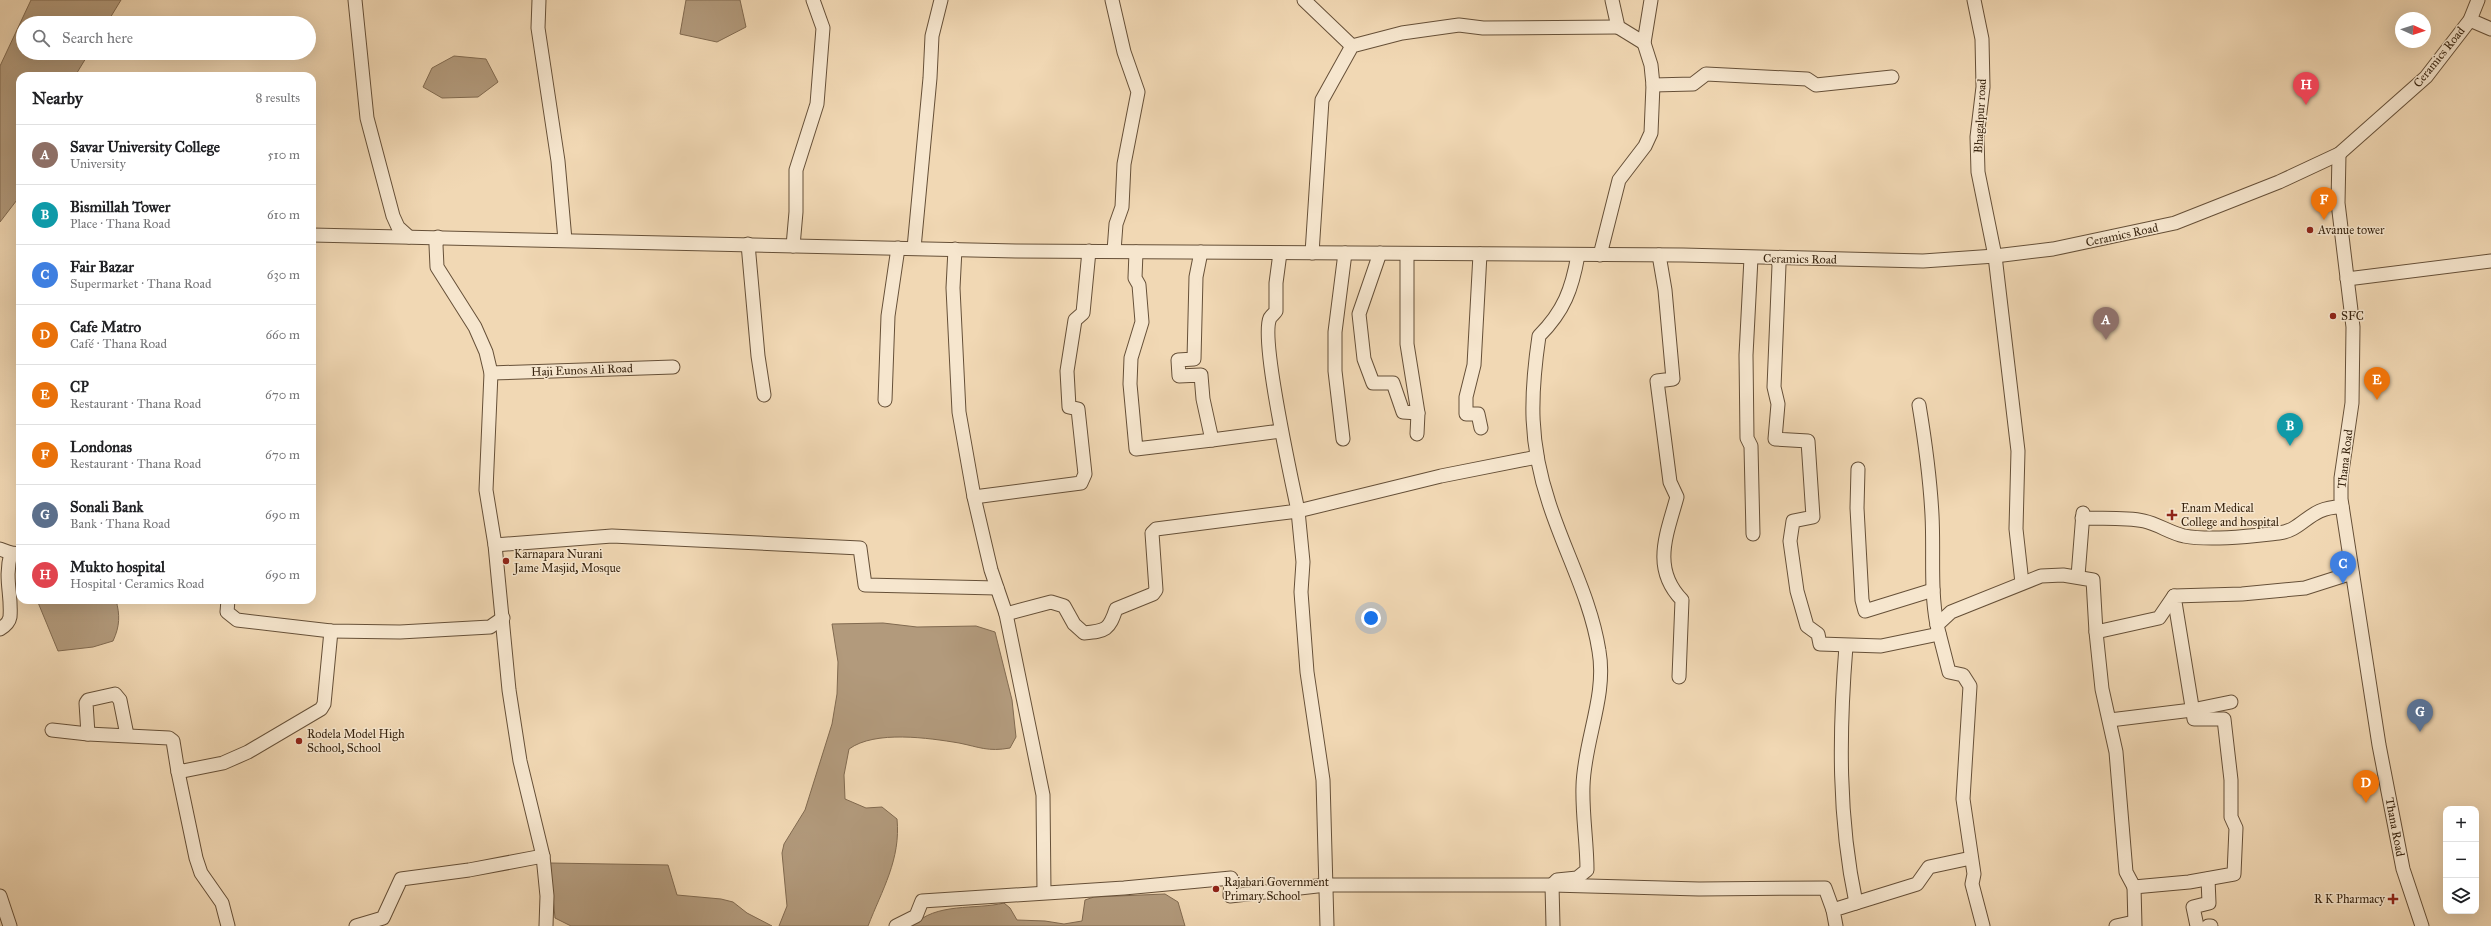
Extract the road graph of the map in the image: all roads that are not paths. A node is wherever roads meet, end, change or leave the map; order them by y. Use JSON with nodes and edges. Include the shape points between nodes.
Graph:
{"nodes":[{"id":1,"x":355,"y":0,"type":"edge"},
{"id":2,"x":539,"y":0,"type":"edge"},
{"id":3,"x":813,"y":0,"type":"edge"},
{"id":4,"x":941,"y":0,"type":"edge"},
{"id":5,"x":1112,"y":0,"type":"edge"},
{"id":6,"x":1304,"y":0,"type":"edge"},
{"id":7,"x":1612,"y":0,"type":"edge"},
{"id":8,"x":1651,"y":0,"type":"edge"},
{"id":9,"x":1974,"y":0,"type":"edge"},
{"id":10,"x":2478,"y":0,"type":"edge"},
{"id":11,"x":2470,"y":20,"type":"junction"},
{"id":12,"x":1618,"y":28,"type":"junction"},
{"id":13,"x":2491,"y":30,"type":"edge"},
{"id":14,"x":1644,"y":43,"type":"junction"},
{"id":15,"x":1352,"y":46,"type":"junction"},
{"id":16,"x":1892,"y":77,"type":"dead end"},
{"id":17,"x":1654,"y":85,"type":"junction"},
{"id":18,"x":2339,"y":154,"type":"junction"},
{"id":19,"x":316,"y":235,"type":"edge"},
{"id":20,"x":409,"y":237,"type":"junction"},
{"id":21,"x":438,"y":237,"type":"junction"},
{"id":22,"x":565,"y":240,"type":"junction"},
{"id":23,"x":748,"y":244,"type":"junction"},
{"id":24,"x":793,"y":246,"type":"junction"},
{"id":25,"x":898,"y":248,"type":"junction"},
{"id":26,"x":914,"y":248,"type":"junction"},
{"id":27,"x":955,"y":249,"type":"junction"},
{"id":28,"x":1089,"y":251,"type":"junction"},
{"id":29,"x":1114,"y":251,"type":"junction"},
{"id":30,"x":1136,"y":252,"type":"junction"},
{"id":31,"x":1201,"y":252,"type":"junction"},
{"id":32,"x":1280,"y":253,"type":"junction"},
{"id":33,"x":1312,"y":253,"type":"junction"},
{"id":34,"x":1345,"y":253,"type":"junction"},
{"id":35,"x":1380,"y":253,"type":"junction"},
{"id":36,"x":1407,"y":254,"type":"junction"},
{"id":37,"x":1480,"y":254,"type":"junction"},
{"id":38,"x":1578,"y":255,"type":"junction"},
{"id":39,"x":1600,"y":255,"type":"junction"},
{"id":40,"x":1658,"y":255,"type":"junction"},
{"id":41,"x":1995,"y":256,"type":"junction"},
{"id":42,"x":1751,"y":258,"type":"junction"},
{"id":43,"x":1777,"y":258,"type":"junction"},
{"id":44,"x":2491,"y":261,"type":"edge"},
{"id":45,"x":2348,"y":279,"type":"junction"},
{"id":46,"x":674,"y":367,"type":"dead end"},
{"id":47,"x":491,"y":372,"type":"junction"},
{"id":48,"x":764,"y":395,"type":"dead end"},
{"id":49,"x":885,"y":400,"type":"dead end"},
{"id":50,"x":1918,"y":405,"type":"dead end"},
{"id":51,"x":1418,"y":413,"type":"junction"},
{"id":52,"x":1481,"y":428,"type":"dead end"},
{"id":53,"x":1281,"y":431,"type":"junction"},
{"id":54,"x":1417,"y":434,"type":"dead end"},
{"id":55,"x":1343,"y":439,"type":"dead end"},
{"id":56,"x":1212,"y":440,"type":"junction"},
{"id":57,"x":1537,"y":457,"type":"junction"},
{"id":58,"x":1858,"y":469,"type":"dead end"},
{"id":59,"x":974,"y":497,"type":"junction"},
{"id":60,"x":2342,"y":507,"type":"junction"},
{"id":61,"x":1298,"y":511,"type":"junction"},
{"id":62,"x":1753,"y":534,"type":"dead end"},
{"id":63,"x":495,"y":545,"type":"junction"},
{"id":64,"x":10,"y":552,"type":"edge"},
{"id":65,"x":2352,"y":573,"type":"junction"},
{"id":66,"x":2078,"y":576,"type":"junction"},
{"id":67,"x":2022,"y":583,"type":"junction"},
{"id":68,"x":998,"y":588,"type":"junction"},
{"id":69,"x":1933,"y":590,"type":"junction"},
{"id":70,"x":2174,"y":596,"type":"junction"},
{"id":71,"x":226,"y":604,"type":"edge"},
{"id":72,"x":1006,"y":614,"type":"junction"},
{"id":73,"x":503,"y":618,"type":"junction"},
{"id":74,"x":0,"y":629,"type":"edge"},
{"id":75,"x":1938,"y":629,"type":"junction"},
{"id":76,"x":331,"y":631,"type":"junction"},
{"id":77,"x":2096,"y":632,"type":"junction"},
{"id":78,"x":1846,"y":646,"type":"junction"},
{"id":79,"x":1679,"y":677,"type":"dead end"},
{"id":80,"x":2231,"y":702,"type":"dead end"},
{"id":81,"x":2192,"y":710,"type":"junction"},
{"id":82,"x":2110,"y":720,"type":"dead end"},
{"id":83,"x":52,"y":730,"type":"dead end"},
{"id":84,"x":88,"y":734,"type":"junction"},
{"id":85,"x":127,"y":735,"type":"junction"},
{"id":86,"x":178,"y":772,"type":"junction"},
{"id":87,"x":543,"y":856,"type":"junction"},
{"id":88,"x":1971,"y":858,"type":"junction"},
{"id":89,"x":2208,"y":879,"type":"junction"},
{"id":90,"x":1326,"y":885,"type":"junction"},
{"id":91,"x":1552,"y":885,"type":"junction"},
{"id":92,"x":2134,"y":887,"type":"junction"},
{"id":93,"x":1044,"y":892,"type":"junction"},
{"id":94,"x":0,"y":896,"type":"edge"},
{"id":95,"x":1856,"y":903,"type":"junction"},
{"id":96,"x":1833,"y":910,"type":"junction"},
{"id":97,"x":2135,"y":924,"type":"edge"},
{"id":98,"x":10,"y":926,"type":"edge"},
{"id":99,"x":228,"y":926,"type":"edge"},
{"id":100,"x":356,"y":926,"type":"edge"},
{"id":101,"x":546,"y":926,"type":"edge"},
{"id":102,"x":896,"y":926,"type":"edge"},
{"id":103,"x":1327,"y":926,"type":"edge"},
{"id":104,"x":1553,"y":926,"type":"edge"},
{"id":105,"x":1836,"y":926,"type":"edge"},
{"id":106,"x":1983,"y":926,"type":"edge"},
{"id":107,"x":2116,"y":926,"type":"edge"},
{"id":108,"x":2197,"y":926,"type":"edge"},
{"id":109,"x":2422,"y":926,"type":"edge"}],
"edges":[{"from":1,"to":20,"type":"street","via":[[367,118],[393,216],[398,227]]},
{"from":2,"to":22,"type":"street","via":[[538,28],[558,161]]},
{"from":3,"to":24,"type":"street","via":[[823,28],[817,104],[796,170]]},
{"from":4,"to":26,"type":"street","via":[[932,36]]},
{"from":5,"to":29,"type":"street","via":[[1124,52],[1138,92],[1124,164],[1122,207],[1116,224]]},
{"from":6,"to":15,"type":"street"},
{"from":7,"to":12,"type":"street"},
{"from":8,"to":14,"type":"street"},
{"from":9,"to":41,"type":"street","name":"Bhagalpur road","via":[[1982,39],[1983,87],[1977,137],[1978,172]]},
{"from":10,"to":11,"type":"street","name":"Ceramics Road"},
{"from":11,"to":13,"type":"street"},
{"from":11,"to":18,"type":"street","name":"Ceramics Road","via":[[2426,78]]},
{"from":12,"to":14,"type":"street"},
{"from":12,"to":15,"type":"street","via":[[1483,28],[1459,25],[1402,33]]},
{"from":14,"to":17,"type":"street"},
{"from":15,"to":33,"type":"street","via":[[1322,100]]},
{"from":16,"to":17,"type":"street","via":[[1816,85],[1807,79],[1706,74],[1693,84]]},
{"from":17,"to":39,"type":"street","via":[[1651,133],[1645,146],[1619,180]]},
{"from":18,"to":41,"type":"street","name":"Ceramics Road","via":[[2279,182],[2174,223],[2053,249]]},
{"from":18,"to":45,"type":"street","name":"Thana Road","via":[[2338,203]]},
{"from":19,"to":20,"type":"street","name":"Ceramics Road"},
{"from":20,"to":21,"type":"street","name":"Ceramics Road"},
{"from":21,"to":22,"type":"street","name":"Ceramics Road"},
{"from":21,"to":47,"type":"street","via":[[437,267],[475,327]]},
{"from":22,"to":23,"type":"street","name":"Ceramics Road"},
{"from":23,"to":24,"type":"street","name":"Ceramics Road"},
{"from":23,"to":48,"type":"street"},
{"from":24,"to":25,"type":"street","name":"Ceramics Road"},
{"from":25,"to":26,"type":"street","name":"Ceramics Road"},
{"from":25,"to":49,"type":"street","via":[[888,316]]},
{"from":26,"to":27,"type":"street","name":"Ceramics Road"},
{"from":27,"to":28,"type":"street","name":"Ceramics Road"},
{"from":27,"to":59,"type":"street","via":[[953,288],[959,412]]},
{"from":28,"to":29,"type":"street","name":"Ceramics Road"},
{"from":28,"to":59,"type":"street","via":[[1083,313],[1076,320],[1067,371],[1069,408],[1078,409],[1085,474],[1081,483]]},
{"from":29,"to":30,"type":"street","name":"Ceramics Road"},
{"from":30,"to":31,"type":"street","name":"Ceramics Road"},
{"from":30,"to":56,"type":"street","via":[[1135,278],[1139,285],[1142,322],[1131,358],[1130,384],[1136,449]]},
{"from":31,"to":32,"type":"street","name":"Ceramics Road"},
{"from":31,"to":56,"type":"street","via":[[1196,277],[1194,359],[1178,360],[1179,376],[1201,375],[1203,399]]},
{"from":32,"to":33,"type":"street","name":"Ceramics Road"},
{"from":32,"to":53,"type":"street","via":[[1276,310],[1270,318],[1270,332]]},
{"from":33,"to":34,"type":"street","name":"Ceramics Road"},
{"from":34,"to":35,"type":"street","name":"Ceramics Road"},
{"from":34,"to":55,"type":"street","via":[[1335,332],[1335,371]]},
{"from":35,"to":36,"type":"street","name":"Ceramics Road"},
{"from":35,"to":51,"type":"street","via":[[1360,314],[1364,359],[1373,383],[1393,383],[1403,412]]},
{"from":36,"to":37,"type":"street","name":"Ceramics Road"},
{"from":36,"to":51,"type":"street","via":[[1407,344]]},
{"from":37,"to":38,"type":"street","name":"Ceramics Road"},
{"from":37,"to":52,"type":"street","via":[[1474,365],[1466,414],[1478,414]]},
{"from":38,"to":39,"type":"street","name":"Ceramics Road"},
{"from":38,"to":57,"type":"street","via":[[1565,303],[1539,336],[1532,421]]},
{"from":39,"to":40,"type":"street","name":"Ceramics Road"},
{"from":40,"to":42,"type":"street","name":"Ceramics Road"},
{"from":40,"to":79,"type":"street","via":[[1665,290],[1673,379],[1657,381],[1670,482],[1677,497],[1663,548],[1666,574],[1671,589],[1682,600]]},
{"from":41,"to":43,"type":"street","name":"Ceramics Road","via":[[1923,261]]},
{"from":41,"to":67,"type":"street","name":"Bhagalpur road","via":[[2018,451],[2016,529]]},
{"from":42,"to":43,"type":"street","name":"Ceramics Road"},
{"from":42,"to":62,"type":"street","via":[[1746,392],[1747,438],[1751,446]]},
{"from":43,"to":78,"type":"street","via":[[1779,265],[1774,387],[1778,404],[1775,439],[1808,441],[1813,517],[1793,521],[1790,541],[1797,591],[1807,626],[1818,634],[1820,644]]},
{"from":44,"to":45,"type":"street"},
{"from":45,"to":60,"type":"street","name":"Thana Road","via":[[2353,327],[2352,403],[2341,478]]},
{"from":46,"to":47,"type":"street","name":"Haji Eunos Ali Road"},
{"from":47,"to":63,"type":"street","via":[[486,490]]},
{"from":50,"to":69,"type":"street","via":[[1928,459]]},
{"from":51,"to":54,"type":"street"},
{"from":53,"to":56,"type":"street"},
{"from":53,"to":61,"type":"street"},
{"from":57,"to":61,"type":"street","via":[[1441,476]]},
{"from":57,"to":91,"type":"street","via":[[1548,502],[1587,599],[1600,653],[1599,692],[1588,741],[1583,785],[1587,870],[1577,878],[1557,880]]},
{"from":58,"to":69,"type":"street","via":[[1857,508],[1862,600],[1865,611]]},
{"from":59,"to":68,"type":"street"},
{"from":60,"to":65,"type":"street","name":"Thana Road"},
{"from":60,"to":66,"type":"street","via":[[2328,507],[2318,511],[2301,524],[2281,533],[2211,538],[2184,536],[2143,521],[2083,515]]},
{"from":61,"to":72,"type":"street","via":[[1156,529],[1152,533],[1156,590],[1116,609],[1110,625],[1101,632],[1084,633],[1074,624],[1064,606],[1051,602]]},
{"from":61,"to":90,"type":"street","via":[[1303,562],[1301,592],[1307,672],[1323,780]]},
{"from":63,"to":68,"type":"street","via":[[612,536],[860,548],[865,585]]},
{"from":63,"to":73,"type":"street"},
{"from":64,"to":74,"type":"street","via":[[6,580],[10,617]]},
{"from":65,"to":70,"type":"street","via":[[2305,588],[2242,594]]},
{"from":65,"to":109,"type":"street","name":"Thana Road","via":[[2403,869]]},
{"from":66,"to":67,"type":"street","via":[[2041,576]]},
{"from":66,"to":77,"type":"street","via":[[2093,580]]},
{"from":67,"to":75,"type":"street","via":[[1951,612]]},
{"from":68,"to":72,"type":"street"},
{"from":69,"to":75,"type":"street"},
{"from":70,"to":77,"type":"street","via":[[2159,618]]},
{"from":70,"to":81,"type":"street"},
{"from":71,"to":76,"type":"street","via":[[227,612],[237,620]]},
{"from":72,"to":93,"type":"street","via":[[1043,795]]},
{"from":73,"to":76,"type":"street","via":[[490,627],[400,632]]},
{"from":73,"to":87,"type":"street","via":[[509,690],[520,761]]},
{"from":75,"to":78,"type":"street","via":[[1881,646]]},
{"from":75,"to":88,"type":"street","via":[[1949,672],[1963,675],[1970,686],[1964,799]]},
{"from":76,"to":86,"type":"street","via":[[324,704],[321,709],[248,752],[223,762]]},
{"from":77,"to":92,"type":"street","via":[[2102,688],[2116,752],[2126,872]]},
{"from":78,"to":95,"type":"street","via":[[1841,705],[1842,796],[1847,860]]},
{"from":80,"to":81,"type":"street"},
{"from":81,"to":82,"type":"street"},
{"from":81,"to":89,"type":"street","via":[[2194,719],[2224,719],[2231,780],[2231,817],[2236,828],[2234,874]]},
{"from":83,"to":84,"type":"street"},
{"from":84,"to":85,"type":"street"},
{"from":84,"to":85,"type":"street","via":[[88,700],[115,694],[120,700]]},
{"from":85,"to":86,"type":"street","via":[[169,738],[173,741]]},
{"from":86,"to":99,"type":"street","via":[[196,858],[201,873],[222,903]]},
{"from":87,"to":100,"type":"street","via":[[462,871],[401,878],[384,918]]},
{"from":87,"to":101,"type":"street","via":[[547,896]]},
{"from":88,"to":95,"type":"street","via":[[1929,866],[1917,884]]},
{"from":88,"to":106,"type":"street","via":[[1974,874],[1972,884]]},
{"from":89,"to":92,"type":"street"},
{"from":89,"to":108,"type":"street","via":[[2210,904],[2193,907]]},
{"from":90,"to":91,"type":"street"},
{"from":90,"to":93,"type":"street","via":[[1230,896],[1231,878]]},
{"from":90,"to":103,"type":"street"},
{"from":91,"to":96,"type":"street","via":[[1699,889],[1825,888]]},
{"from":91,"to":104,"type":"street"},
{"from":92,"to":97,"type":"street"},
{"from":93,"to":102,"type":"street","via":[[922,901],[916,916]]},
{"from":94,"to":98,"type":"street"},
{"from":95,"to":96,"type":"street"},
{"from":96,"to":105,"type":"street"},
{"from":97,"to":107,"type":"street"}]}
